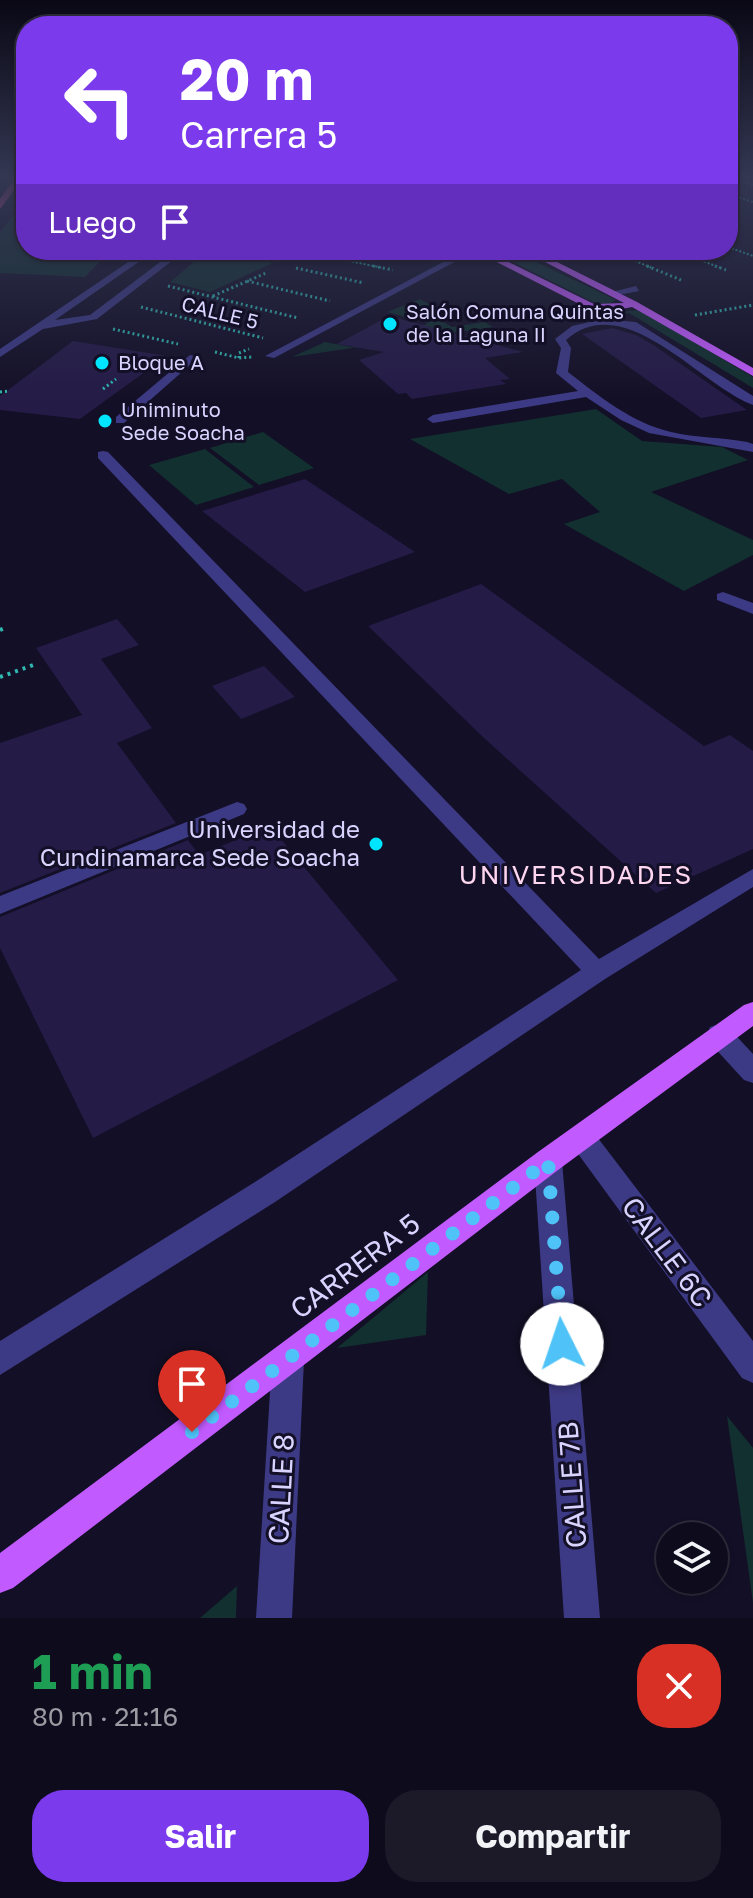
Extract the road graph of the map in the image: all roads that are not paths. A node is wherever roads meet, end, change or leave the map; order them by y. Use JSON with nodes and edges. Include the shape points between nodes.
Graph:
{"nodes":[{"id":1,"x":137,"y":260,"type":"edge"},
{"id":2,"x":169,"y":260,"type":"edge"},
{"id":3,"x":456,"y":260,"type":"edge"},
{"id":4,"x":496,"y":260,"type":"edge"},
{"id":5,"x":546,"y":260,"type":"edge"},
{"id":6,"x":636,"y":289,"type":"dead end"},
{"id":7,"x":613,"y":293,"type":"junction"},
{"id":8,"x":634,"y":304,"type":"junction"},
{"id":9,"x":40,"y":326,"type":"junction"},
{"id":10,"x":0,"y":354,"type":"edge"},
{"id":11,"x":270,"y":356,"type":"dead end"},
{"id":12,"x":194,"y":357,"type":"dead end"},
{"id":13,"x":753,"y":373,"type":"edge"},
{"id":14,"x":587,"y":393,"type":"junction"},
{"id":15,"x":753,"y":401,"type":"edge"},
{"id":16,"x":433,"y":419,"type":"dead end"},
{"id":17,"x":120,"y":420,"type":"dead end"},
{"id":18,"x":753,"y":448,"type":"edge"},
{"id":19,"x":103,"y":455,"type":"dead end"},
{"id":20,"x":723,"y":597,"type":"dead end"},
{"id":21,"x":753,"y":609,"type":"edge"},
{"id":22,"x":237,"y":809,"type":"dead end"},
{"id":23,"x":753,"y":877,"type":"edge"},
{"id":24,"x":0,"y":905,"type":"edge"},
{"id":25,"x":597,"y":972,"type":"junction"},
{"id":26,"x":753,"y":1012,"type":"edge"},
{"id":27,"x":719,"y":1035,"type":"junction"},
{"id":28,"x":753,"y":1072,"type":"edge"},
{"id":29,"x":582,"y":1138,"type":"junction"},
{"id":30,"x":548,"y":1161,"type":"junction"},
{"id":31,"x":0,"y":1359,"type":"edge"},
{"id":32,"x":288,"y":1360,"type":"junction"},
{"id":33,"x":753,"y":1367,"type":"edge"},
{"id":34,"x":0,"y":1575,"type":"edge"},
{"id":35,"x":274,"y":1618,"type":"edge"},
{"id":36,"x":582,"y":1618,"type":"edge"}],
"edges":[{"from":1,"to":9,"type":"street"},
{"from":2,"to":9,"type":"street","via":[[93,317]]},
{"from":3,"to":11,"type":"street"},
{"from":4,"to":8,"type":"main road","via":[[592,307]]},
{"from":5,"to":7,"type":"main road"},
{"from":6,"to":7,"type":"street"},
{"from":7,"to":8,"type":"main road"},
{"from":8,"to":13,"type":"main road"},
{"from":9,"to":10,"type":"street"},
{"from":12,"to":17,"type":"street"},
{"from":14,"to":15,"type":"street","via":[[562,373],[566,348],[560,339],[572,327],[613,320],[632,324]]},
{"from":14,"to":16,"type":"street"},
{"from":14,"to":18,"type":"street","via":[[643,428]]},
{"from":19,"to":25,"type":"street"},
{"from":20,"to":21,"type":"street"},
{"from":22,"to":24,"type":"street"},
{"from":23,"to":25,"type":"street"},
{"from":25,"to":31,"type":"street","via":[[265,1192]]},
{"from":26,"to":27,"type":"main road","name":"CARRERA 5"},
{"from":27,"to":28,"type":"street"},
{"from":27,"to":29,"type":"main road","name":"CARRERA 5"},
{"from":29,"to":30,"type":"main road","name":"CARRERA 5"},
{"from":29,"to":33,"type":"street","name":"CALLE 6C"},
{"from":30,"to":32,"type":"main road","name":"CARRERA 5"},
{"from":30,"to":36,"type":"street","name":"CALLE 7B"},
{"from":32,"to":34,"type":"main road","name":"CARRERA 5"},
{"from":32,"to":35,"type":"street","name":"CALLE 8"}]}
